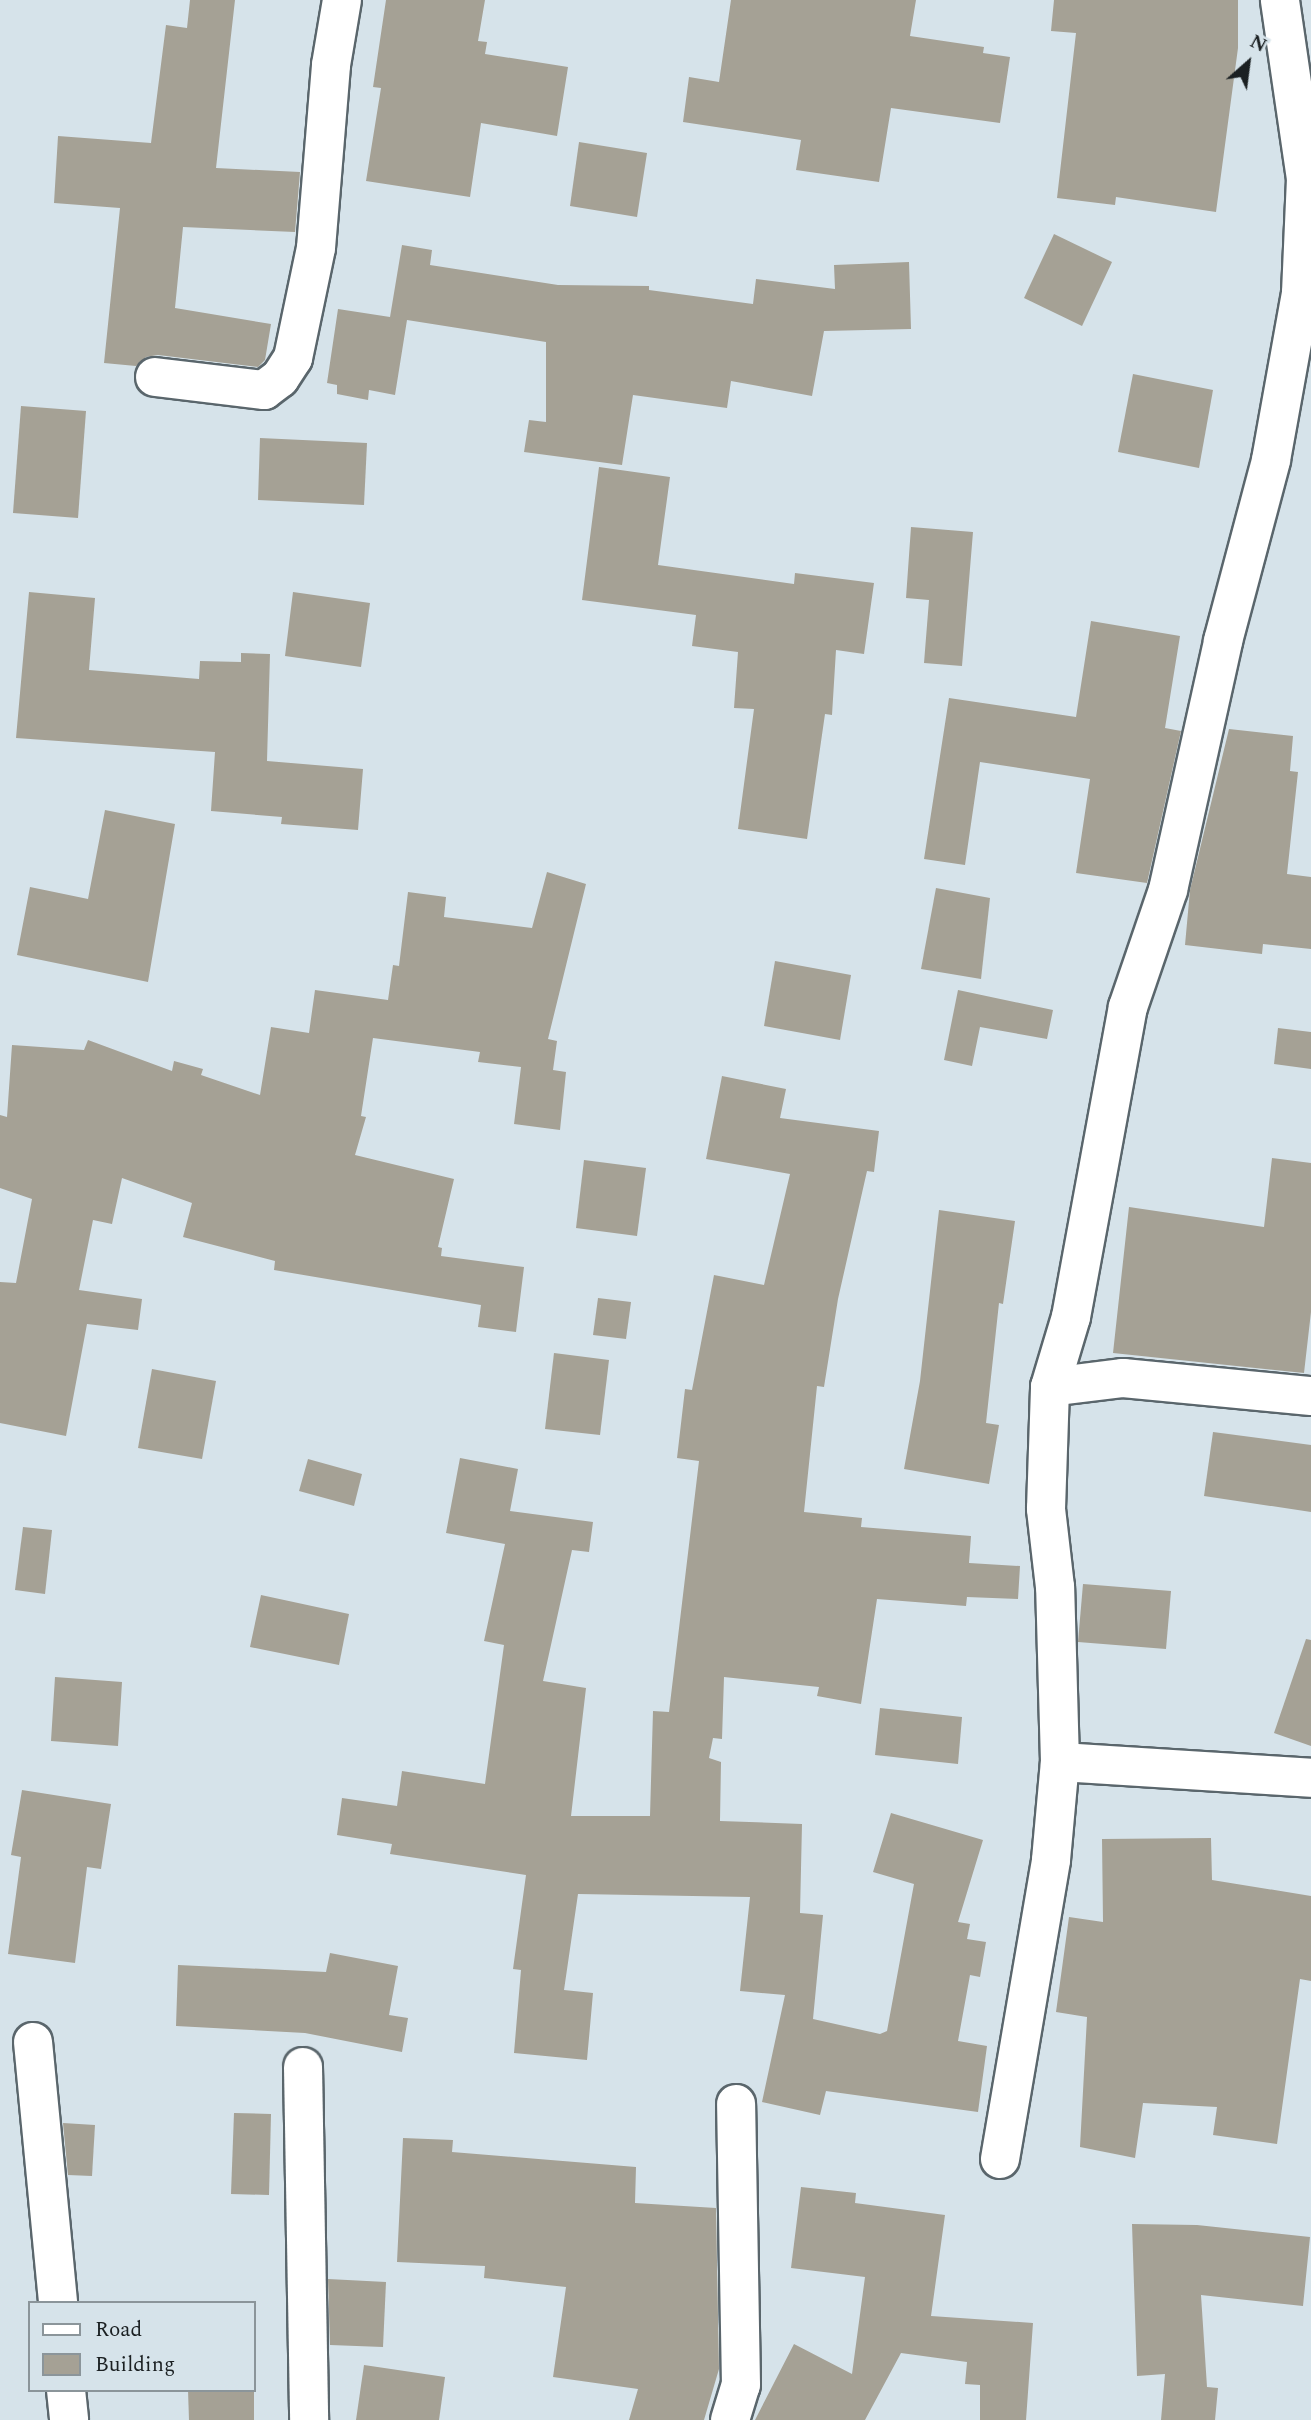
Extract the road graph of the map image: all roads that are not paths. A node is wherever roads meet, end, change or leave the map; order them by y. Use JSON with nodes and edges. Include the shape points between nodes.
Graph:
{"nodes":[{"id":1,"x":342,"y":0,"type":"edge"},
{"id":2,"x":1280,"y":0,"type":"edge"},
{"id":3,"x":155,"y":377,"type":"dead end"},
{"id":4,"x":1051,"y":1387,"type":"junction"},
{"id":5,"x":1311,"y":1396,"type":"edge"},
{"id":6,"x":1060,"y":1762,"type":"junction"},
{"id":7,"x":1311,"y":1778,"type":"edge"},
{"id":8,"x":33,"y":2042,"type":"dead end"},
{"id":9,"x":303,"y":2067,"type":"dead end"},
{"id":10,"x":736,"y":2104,"type":"dead end"},
{"id":11,"x":1000,"y":2159,"type":"dead end"},
{"id":12,"x":58,"y":2301,"type":"edge"},
{"id":13,"x":66,"y":2392,"type":"edge"},
{"id":14,"x":69,"y":2420,"type":"edge"},
{"id":15,"x":309,"y":2420,"type":"edge"},
{"id":16,"x":730,"y":2420,"type":"edge"}],
"edges":[{"from":1,"to":3,"type":"street","via":[[331,65],[316,248],[293,358],[280,378],[264,390]]},
{"from":2,"to":4,"type":"street","via":[[1306,179],[1301,293],[1271,460],[1223,641],[1168,890],[1128,1007],[1071,1317]]},
{"from":4,"to":5,"type":"street","via":[[1123,1378]]},
{"from":4,"to":6,"type":"street","via":[[1046,1509],[1056,1600]]},
{"from":6,"to":7,"type":"street"},
{"from":6,"to":11,"type":"street","via":[[1051,1860]]},
{"from":8,"to":12,"type":"street"},
{"from":9,"to":15,"type":"street"},
{"from":10,"to":16,"type":"street","via":[[741,2385]]},
{"from":13,"to":14,"type":"street"}]}
